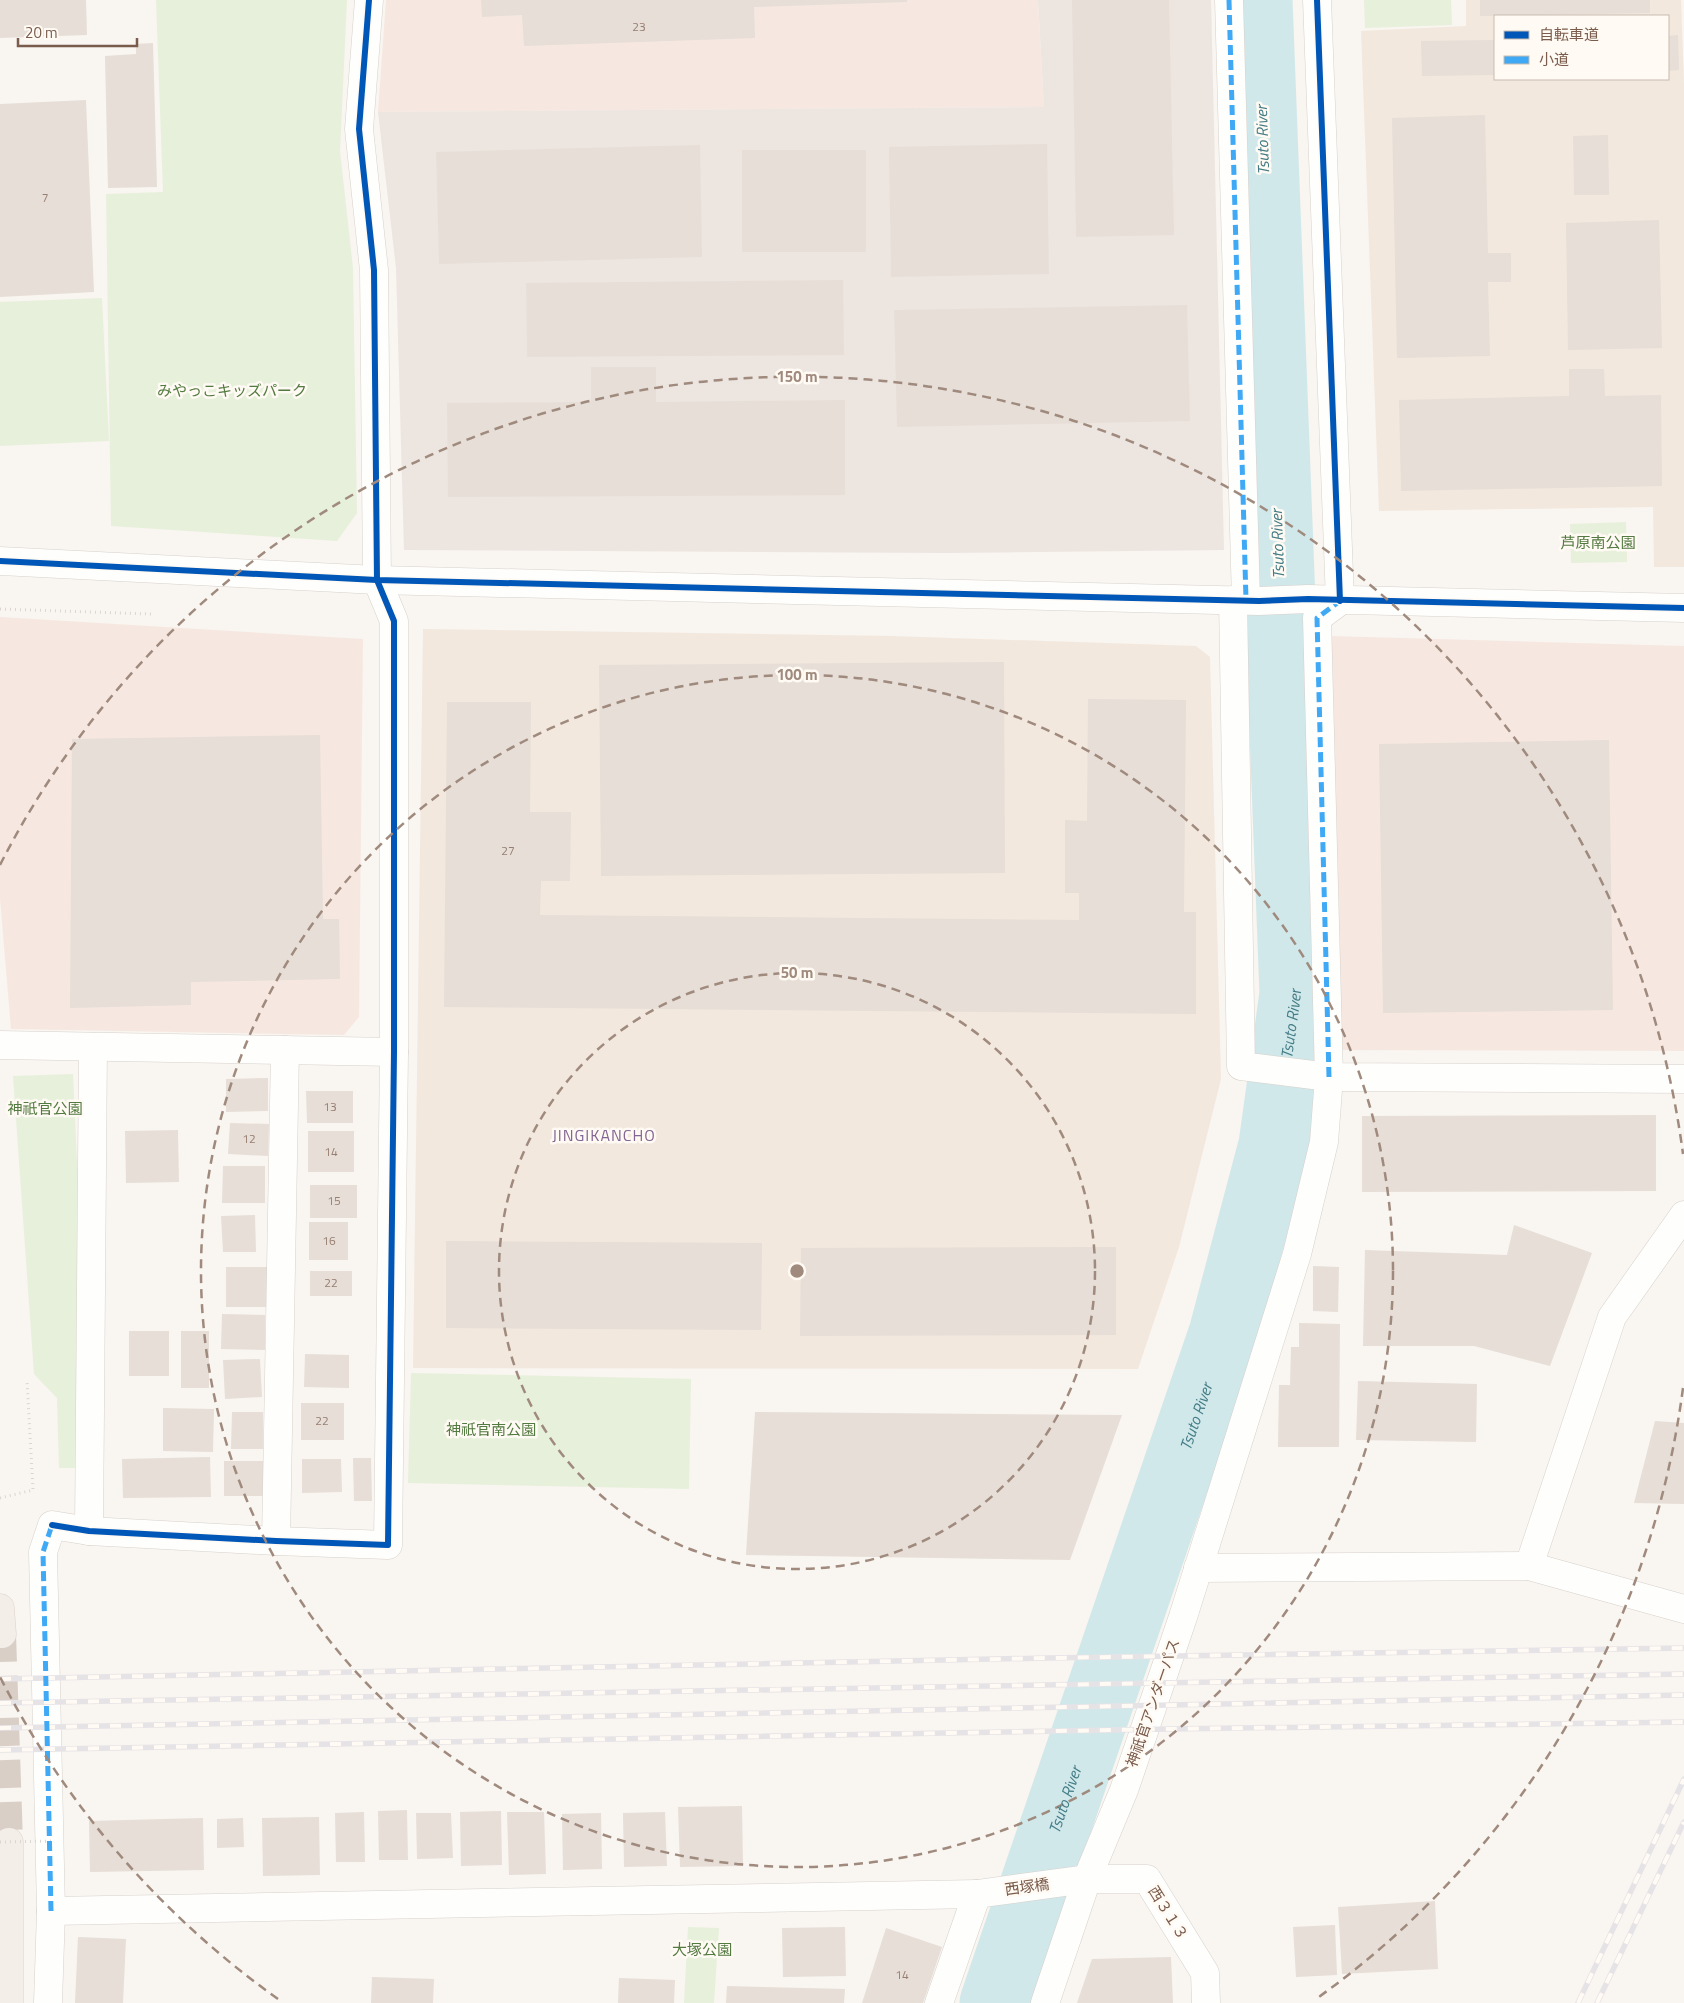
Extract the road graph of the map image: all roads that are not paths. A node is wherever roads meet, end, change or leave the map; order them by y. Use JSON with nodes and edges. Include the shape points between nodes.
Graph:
{"nodes":[{"id":1,"x":369,"y":0,"type":"edge"},
{"id":2,"x":1229,"y":0,"type":"edge"},
{"id":3,"x":1316,"y":0,"type":"edge"},
{"id":4,"x":0,"y":561,"type":"edge"},
{"id":5,"x":377,"y":580,"type":"junction"},
{"id":6,"x":1246,"y":600,"type":"junction"},
{"id":7,"x":1340,"y":601,"type":"junction"},
{"id":8,"x":1684,"y":608,"type":"edge"},
{"id":9,"x":0,"y":1045,"type":"edge"},
{"id":10,"x":93,"y":1047,"type":"junction"},
{"id":11,"x":284,"y":1050,"type":"junction"},
{"id":12,"x":394,"y":1052,"type":"junction"},
{"id":13,"x":1329,"y":1077,"type":"junction"},
{"id":14,"x":1684,"y":1080,"type":"edge"},
{"id":15,"x":1684,"y":1215,"type":"edge"},
{"id":16,"x":89,"y":1530,"type":"junction"},
{"id":17,"x":276,"y":1541,"type":"junction"},
{"id":18,"x":1529,"y":1566,"type":"junction"},
{"id":19,"x":1198,"y":1568,"type":"junction"},
{"id":20,"x":1684,"y":1609,"type":"edge"},
{"id":21,"x":4,"y":1842,"type":"tunnel mouth"},
{"id":22,"x":4,"y":1880,"type":"edge"},
{"id":23,"x":1075,"y":1881,"type":"junction"},
{"id":24,"x":983,"y":1893,"type":"junction"},
{"id":25,"x":51,"y":1912,"type":"junction"},
{"id":26,"x":9,"y":2003,"type":"edge"},
{"id":27,"x":48,"y":2003,"type":"edge"},
{"id":28,"x":939,"y":2003,"type":"edge"},
{"id":29,"x":1045,"y":2003,"type":"edge"},
{"id":30,"x":1206,"y":2003,"type":"edge"}],
"edges":[{"from":1,"to":5,"type":"street","via":[[359,128],[374,270]]},
{"from":2,"to":6,"type":"street"},
{"from":3,"to":7,"type":"street"},
{"from":4,"to":5,"type":"street"},
{"from":5,"to":6,"type":"street"},
{"from":5,"to":12,"type":"street","via":[[394,621]]},
{"from":6,"to":7,"type":"street"},
{"from":6,"to":13,"type":"street","via":[[1241,1066]]},
{"from":7,"to":8,"type":"street"},
{"from":7,"to":13,"type":"street","name":"神祇官アンダーパス","via":[[1318,618]]},
{"from":9,"to":10,"type":"street"},
{"from":10,"to":11,"type":"street"},
{"from":10,"to":16,"type":"street"},
{"from":11,"to":12,"type":"street"},
{"from":11,"to":17,"type":"street"},
{"from":12,"to":17,"type":"street","via":[[388,1544]]},
{"from":13,"to":14,"type":"street"},
{"from":13,"to":19,"type":"street","name":"神祇官アンダーパス","via":[[1324,1142],[1298,1254]]},
{"from":15,"to":18,"type":"street","via":[[1612,1318]]},
{"from":16,"to":17,"type":"street"},
{"from":16,"to":25,"type":"street","via":[[52,1525],[43,1552]]},
{"from":18,"to":19,"type":"street"},
{"from":18,"to":20,"type":"street"},
{"from":19,"to":23,"type":"street","name":"神祇官アンダーパス","via":[[1124,1790]]},
{"from":21,"to":22,"type":"main road"},
{"from":22,"to":26,"type":"main road"},
{"from":23,"to":24,"type":"street","name":"西塚橋"},
{"from":23,"to":29,"type":"street","name":"神祇官アンダーパス"},
{"from":23,"to":30,"type":"street","name":"西３１３","via":[[1147,1879],[1205,1973]]},
{"from":24,"to":25,"type":"street","name":"西塚橋"},
{"from":24,"to":28,"type":"street"},
{"from":25,"to":27,"type":"street"}]}
